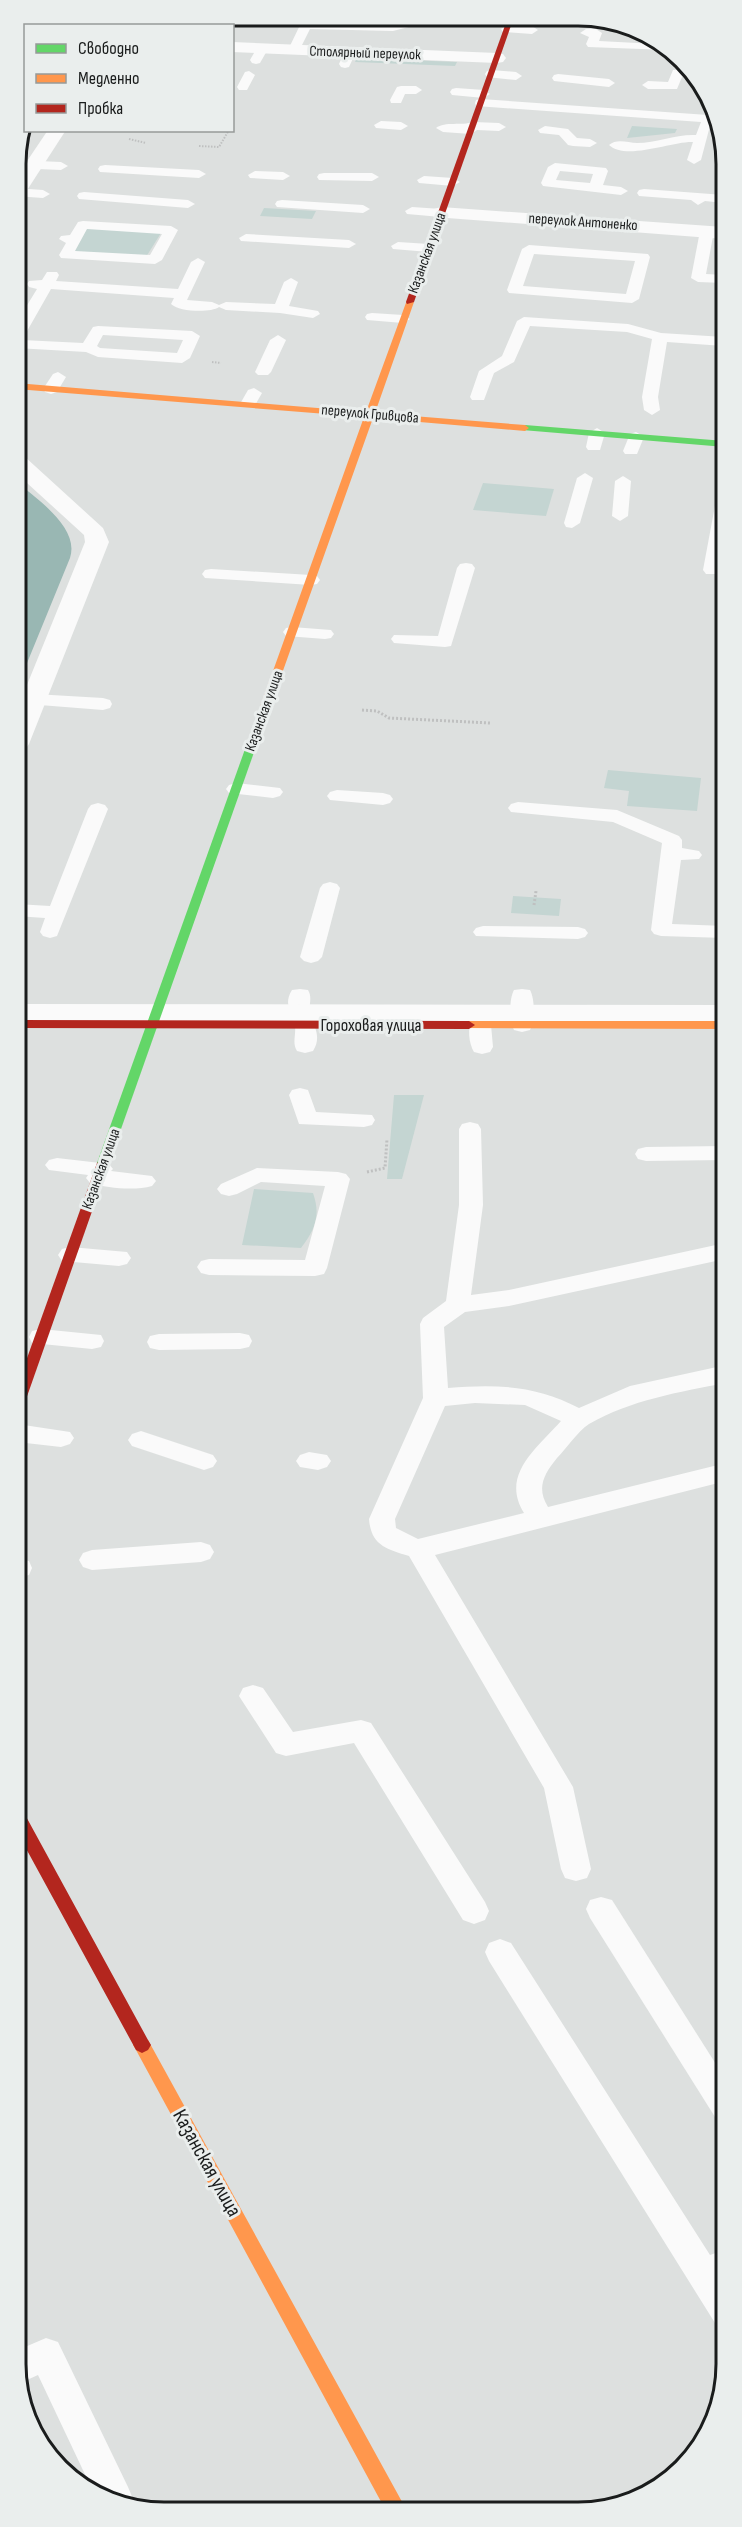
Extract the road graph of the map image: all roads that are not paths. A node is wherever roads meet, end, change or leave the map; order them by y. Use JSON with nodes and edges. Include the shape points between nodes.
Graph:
{"nodes":[{"id":1,"x":305,"y":26,"type":"edge"},
{"id":2,"x":367,"y":26,"type":"edge"},
{"id":3,"x":397,"y":26,"type":"edge"},
{"id":4,"x":509,"y":26,"type":"edge"},
{"id":5,"x":521,"y":26,"type":"edge"},
{"id":6,"x":532,"y":30,"type":"dead end"},
{"id":7,"x":594,"y":30,"type":"dead end"},
{"id":8,"x":652,"y":47,"type":"edge"},
{"id":9,"x":234,"y":48,"type":"edge"},
{"id":10,"x":294,"y":50,"type":"junction"},
{"id":11,"x":494,"y":67,"type":"junction"},
{"id":12,"x":682,"y":73,"type":"edge"},
{"id":13,"x":249,"y":75,"type":"dead end"},
{"id":14,"x":516,"y":76,"type":"dead end"},
{"id":15,"x":609,"y":83,"type":"dead end"},
{"id":16,"x":648,"y":85,"type":"dead end"},
{"id":17,"x":243,"y":87,"type":"dead end"},
{"id":18,"x":416,"y":90,"type":"dead end"},
{"id":19,"x":456,"y":92,"type":"dead end"},
{"id":20,"x":483,"y":98,"type":"junction"},
{"id":21,"x":396,"y":100,"type":"dead end"},
{"id":22,"x":556,"y":108,"type":"junction"},
{"id":23,"x":707,"y":115,"type":"edge"},
{"id":24,"x":708,"y":117,"type":"edge"},
{"id":25,"x":381,"y":125,"type":"dead end"},
{"id":26,"x":401,"y":126,"type":"dead end"},
{"id":27,"x":499,"y":127,"type":"dead end"},
{"id":28,"x":443,"y":128,"type":"dead end"},
{"id":29,"x":472,"y":128,"type":"junction"},
{"id":30,"x":545,"y":130,"type":"dead end"},
{"id":31,"x":56,"y":132,"type":"edge"},
{"id":32,"x":701,"y":139,"type":"junction"},
{"id":33,"x":590,"y":143,"type":"dead end"},
{"id":34,"x":616,"y":146,"type":"dead end"},
{"id":35,"x":694,"y":160,"type":"dead end"},
{"id":36,"x":26,"y":165,"type":"edge"},
{"id":37,"x":34,"y":165,"type":"junction"},
{"id":38,"x":61,"y":166,"type":"dead end"},
{"id":39,"x":264,"y":166,"type":"dead end"},
{"id":40,"x":105,"y":169,"type":"dead end"},
{"id":41,"x":199,"y":174,"type":"dead end"},
{"id":42,"x":283,"y":176,"type":"dead end"},
{"id":43,"x":26,"y":177,"type":"edge"},
{"id":44,"x":324,"y":177,"type":"dead end"},
{"id":45,"x":372,"y":177,"type":"dead end"},
{"id":46,"x":424,"y":180,"type":"dead end"},
{"id":47,"x":453,"y":182,"type":"junction"},
{"id":48,"x":595,"y":187,"type":"dead end"},
{"id":49,"x":621,"y":191,"type":"dead end"},
{"id":50,"x":26,"y":193,"type":"edge"},
{"id":51,"x":644,"y":193,"type":"dead end"},
{"id":52,"x":43,"y":194,"type":"dead end"},
{"id":53,"x":84,"y":196,"type":"dead end"},
{"id":54,"x":716,"y":199,"type":"edge"},
{"id":55,"x":188,"y":204,"type":"dead end"},
{"id":56,"x":282,"y":204,"type":"dead end"},
{"id":57,"x":363,"y":209,"type":"dead end"},
{"id":58,"x":412,"y":212,"type":"dead end"},
{"id":59,"x":441,"y":213,"type":"junction"},
{"id":60,"x":703,"y":229,"type":"edge"},
{"id":61,"x":246,"y":238,"type":"dead end"},
{"id":62,"x":70,"y":239,"type":"joint"},
{"id":63,"x":349,"y":244,"type":"dead end"},
{"id":64,"x":399,"y":246,"type":"dead end"},
{"id":65,"x":429,"y":248,"type":"junction"},
{"id":66,"x":573,"y":250,"type":"joint"},
{"id":67,"x":198,"y":262,"type":"dead end"},
{"id":68,"x":716,"y":279,"type":"edge"},
{"id":69,"x":291,"y":282,"type":"dead end"},
{"id":70,"x":183,"y":294,"type":"junction"},
{"id":71,"x":280,"y":309,"type":"junction"},
{"id":72,"x":314,"y":314,"type":"dead end"},
{"id":73,"x":26,"y":317,"type":"edge"},
{"id":74,"x":372,"y":318,"type":"dead end"},
{"id":75,"x":403,"y":319,"type":"junction"},
{"id":76,"x":26,"y":337,"type":"edge"},
{"id":77,"x":660,"y":337,"type":"junction"},
{"id":78,"x":278,"y":340,"type":"dead end"},
{"id":79,"x":716,"y":341,"type":"edge"},
{"id":80,"x":79,"y":350,"type":"junction"},
{"id":81,"x":263,"y":372,"type":"dead end"},
{"id":82,"x":26,"y":385,"type":"edge"},
{"id":83,"x":474,"y":411,"type":"junction"},
{"id":84,"x":370,"y":414,"type":"junction"},
{"id":85,"x":643,"y":432,"type":"junction"},
{"id":86,"x":716,"y":443,"type":"edge"},
{"id":87,"x":26,"y":470,"type":"edge"},
{"id":88,"x":585,"y":478,"type":"dead end"},
{"id":89,"x":623,"y":481,"type":"dead end"},
{"id":90,"x":620,"y":516,"type":"dead end"},
{"id":91,"x":572,"y":523,"type":"dead end"},
{"id":92,"x":466,"y":568,"type":"dead end"},
{"id":93,"x":211,"y":574,"type":"dead end"},
{"id":94,"x":311,"y":580,"type":"junction"},
{"id":95,"x":292,"y":632,"type":"junction"},
{"id":96,"x":325,"y":634,"type":"dead end"},
{"id":97,"x":400,"y":639,"type":"dead end"},
{"id":98,"x":34,"y":700,"type":"junction"},
{"id":99,"x":103,"y":704,"type":"dead end"},
{"id":100,"x":26,"y":720,"type":"edge"},
{"id":101,"x":236,"y":789,"type":"junction"},
{"id":102,"x":273,"y":792,"type":"dead end"},
{"id":103,"x":337,"y":796,"type":"dead end"},
{"id":104,"x":383,"y":800,"type":"dead end"},
{"id":105,"x":518,"y":808,"type":"dead end"},
{"id":106,"x":98,"y":809,"type":"dead end"},
{"id":107,"x":330,"y":888,"type":"dead end"},
{"id":108,"x":26,"y":910,"type":"edge"},
{"id":109,"x":58,"y":913,"type":"junction"},
{"id":110,"x":50,"y":932,"type":"dead end"},
{"id":111,"x":483,"y":932,"type":"dead end"},
{"id":112,"x":716,"y":932,"type":"edge"},
{"id":113,"x":578,"y":933,"type":"dead end"},
{"id":114,"x":311,"y":957,"type":"dead end"},
{"id":115,"x":302,"y":1011,"type":"junction"},
{"id":116,"x":522,"y":1011,"type":"junction"},
{"id":117,"x":26,"y":1012,"type":"edge"},
{"id":118,"x":716,"y":1014,"type":"edge"},
{"id":119,"x":154,"y":1018,"type":"junction"},
{"id":120,"x":26,"y":1024,"type":"edge"},
{"id":121,"x":480,"y":1024,"type":"junction"},
{"id":122,"x":716,"y":1024,"type":"edge"},
{"id":123,"x":304,"y":1046,"type":"dead end"},
{"id":124,"x":482,"y":1047,"type":"dead end"},
{"id":125,"x":300,"y":1095,"type":"dead end"},
{"id":126,"x":364,"y":1120,"type":"road end"},
{"id":127,"x":470,"y":1129,"type":"dead end"},
{"id":128,"x":716,"y":1153,"type":"edge"},
{"id":129,"x":646,"y":1154,"type":"dead end"},
{"id":130,"x":57,"y":1165,"type":"dead end"},
{"id":131,"x":99,"y":1174,"type":"junction"},
{"id":132,"x":144,"y":1181,"type":"dead end"},
{"id":133,"x":229,"y":1189,"type":"dead end"},
{"id":134,"x":716,"y":1253,"type":"edge"},
{"id":135,"x":70,"y":1255,"type":"junction"},
{"id":136,"x":119,"y":1258,"type":"dead end"},
{"id":137,"x":209,"y":1267,"type":"dead end"},
{"id":138,"x":458,"y":1305,"type":"junction"},
{"id":139,"x":41,"y":1336,"type":"junction"},
{"id":140,"x":92,"y":1341,"type":"dead end"},
{"id":141,"x":240,"y":1341,"type":"dead end"},
{"id":142,"x":159,"y":1342,"type":"dead end"},
{"id":143,"x":716,"y":1376,"type":"edge"},
{"id":144,"x":26,"y":1379,"type":"edge"},
{"id":145,"x":436,"y":1398,"type":"junction"},
{"id":146,"x":578,"y":1419,"type":"junction"},
{"id":147,"x":26,"y":1434,"type":"edge"},
{"id":148,"x":61,"y":1438,"type":"dead end"},
{"id":149,"x":141,"y":1440,"type":"dead end"},
{"id":150,"x":204,"y":1461,"type":"dead end"},
{"id":151,"x":716,"y":1474,"type":"edge"},
{"id":152,"x":541,"y":1518,"type":"junction"},
{"id":153,"x":418,"y":1549,"type":"junction"},
{"id":154,"x":201,"y":1552,"type":"dead end"},
{"id":155,"x":92,"y":1560,"type":"dead end"},
{"id":156,"x":254,"y":1696,"type":"dead end"},
{"id":157,"x":26,"y":1832,"type":"edge"},
{"id":158,"x":576,"y":1869,"type":"dead end"},
{"id":159,"x":602,"y":1909,"type":"dead end"},
{"id":160,"x":474,"y":1911,"type":"dead end"},
{"id":161,"x":500,"y":1952,"type":"dead end"},
{"id":162,"x":716,"y":2091,"type":"edge"},
{"id":163,"x":715,"y":2270,"type":"edge"},
{"id":164,"x":26,"y":2364,"type":"edge"},
{"id":165,"x":111,"y":2490,"type":"edge"},
{"id":166,"x":392,"y":2502,"type":"edge"}],
"edges":[{"from":1,"to":10,"type":"lane"},
{"from":2,"to":3,"type":"lane"},
{"from":4,"to":11,"type":"street","name":"Казанская улица"},
{"from":5,"to":6,"type":"lane"},
{"from":7,"to":8,"type":"lane","via":[[592,44]]},
{"from":9,"to":10,"type":"street","name":"Столярный переулок","via":[[259,54]]},
{"from":10,"to":11,"type":"street","name":"Столярный переулок","via":[[347,58]]},
{"from":11,"to":14,"type":"lane"},
{"from":11,"to":20,"type":"street","name":"Казанская улица"},
{"from":12,"to":16,"type":"lane","via":[[677,73],[673,86]]},
{"from":13,"to":17,"type":"lane"},
{"from":15,"to":22,"type":"lane","via":[[563,78]]},
{"from":18,"to":21,"type":"lane","via":[[401,90]]},
{"from":19,"to":20,"type":"lane"},
{"from":20,"to":22,"type":"lane"},
{"from":20,"to":29,"type":"street","name":"Казанская улица"},
{"from":22,"to":23,"type":"lane"},
{"from":24,"to":32,"type":"lane"},
{"from":25,"to":26,"type":"lane"},
{"from":27,"to":29,"type":"lane"},
{"from":28,"to":29,"type":"lane"},
{"from":29,"to":47,"type":"street","name":"Казанская улица"},
{"from":30,"to":33,"type":"lane","via":[[562,132],[573,142]]},
{"from":31,"to":37,"type":"street"},
{"from":32,"to":34,"type":"lane"},
{"from":32,"to":35,"type":"lane"},
{"from":36,"to":37,"type":"lane"},
{"from":37,"to":38,"type":"lane"},
{"from":37,"to":43,"type":"street"},
{"from":39,"to":42,"type":"lane","via":[[255,175]]},
{"from":40,"to":41,"type":"lane"},
{"from":44,"to":45,"type":"lane"},
{"from":46,"to":47,"type":"lane"},
{"from":47,"to":59,"type":"street","name":"Казанская улица"},
{"from":48,"to":49,"type":"lane"},
{"from":50,"to":52,"type":"lane"},
{"from":51,"to":54,"type":"lane"},
{"from":53,"to":55,"type":"lane"},
{"from":56,"to":57,"type":"lane"},
{"from":58,"to":59,"type":"lane"},
{"from":59,"to":60,"type":"street","name":"переулок Антоненко","via":[[579,226]]},
{"from":59,"to":65,"type":"street","name":"Казанская улица"},
{"from":60,"to":68,"type":"lane","via":[[698,278]]},
{"from":61,"to":63,"type":"lane"},
{"from":62,"to":62,"type":"lane","via":[[83,225],[171,230],[155,260],[66,255]]},
{"from":64,"to":65,"type":"lane"},
{"from":65,"to":75,"type":"street","name":"Казанская улица"},
{"from":66,"to":66,"type":"lane","via":[[528,249],[514,291],[632,299],[643,257]]},
{"from":67,"to":70,"type":"lane"},
{"from":69,"to":71,"type":"lane"},
{"from":70,"to":71,"type":"lane","via":[[178,304]]},
{"from":70,"to":73,"type":"lane","via":[[44,281]]},
{"from":71,"to":72,"type":"lane"},
{"from":74,"to":75,"type":"lane"},
{"from":75,"to":84,"type":"street","name":"Казанская улица"},
{"from":76,"to":80,"type":"lane"},
{"from":77,"to":79,"type":"lane"},
{"from":77,"to":83,"type":"lane","via":[[628,328],[524,321],[509,359],[488,371]]},
{"from":77,"to":85,"type":"lane"},
{"from":78,"to":81,"type":"lane"},
{"from":80,"to":80,"type":"lane","via":[[98,330],[192,336],[182,358]]},
{"from":82,"to":84,"type":"street","name":"переулок Гривцова","via":[[54,383],[251,398]]},
{"from":83,"to":84,"type":"street","name":"переулок Гривцова"},
{"from":83,"to":85,"type":"street","name":"переулок Гривцова","via":[[596,440]]},
{"from":84,"to":94,"type":"street","name":"Казанская улица"},
{"from":85,"to":86,"type":"street","name":"переулок Гривцова"},
{"from":87,"to":98,"type":"street","via":[[95,533],[97,542]]},
{"from":88,"to":91,"type":"lane"},
{"from":89,"to":90,"type":"lane"},
{"from":92,"to":97,"type":"lane","via":[[445,642]]},
{"from":93,"to":94,"type":"lane"},
{"from":94,"to":95,"type":"street","name":"Казанская улица"},
{"from":95,"to":96,"type":"lane"},
{"from":95,"to":101,"type":"street","name":"Казанская улица"},
{"from":98,"to":99,"type":"lane"},
{"from":98,"to":100,"type":"street"},
{"from":101,"to":102,"type":"lane"},
{"from":101,"to":119,"type":"street","name":"Казанская улица"},
{"from":103,"to":104,"type":"lane"},
{"from":105,"to":112,"type":"lane","via":[[617,816],[672,840],[682,854],[661,930]]},
{"from":106,"to":109,"type":"lane"},
{"from":107,"to":114,"type":"lane"},
{"from":108,"to":109,"type":"lane"},
{"from":109,"to":110,"type":"lane"},
{"from":111,"to":113,"type":"lane","via":[[531,938]]},
{"from":115,"to":116,"type":"street","name":"Гороховая улица"},
{"from":115,"to":119,"type":"street","name":"Гороховая улица"},
{"from":115,"to":121,"type":"street","name":"Гороховая улица"},
{"from":115,"to":123,"type":"lane"},
{"from":116,"to":118,"type":"street","name":"Гороховая улица"},
{"from":116,"to":121,"type":"street","name":"Гороховая улица"},
{"from":116,"to":122,"type":"street","name":"Гороховая улица"},
{"from":117,"to":119,"type":"street","name":"Гороховая улица"},
{"from":119,"to":120,"type":"street","name":"Гороховая улица"},
{"from":119,"to":131,"type":"street","name":"Казанская улица"},
{"from":121,"to":124,"type":"lane"},
{"from":125,"to":126,"type":"lane","via":[[307,1119]]},
{"from":127,"to":138,"type":"lane","via":[[471,1205]]},
{"from":128,"to":129,"type":"lane"},
{"from":130,"to":131,"type":"lane"},
{"from":131,"to":132,"type":"lane"},
{"from":131,"to":135,"type":"street","name":"Казанская улица"},
{"from":133,"to":137,"type":"lane","via":[[257,1175],[339,1179],[315,1269]]},
{"from":134,"to":138,"type":"lane","via":[[509,1298]]},
{"from":135,"to":136,"type":"lane"},
{"from":135,"to":139,"type":"street","name":"Казанская улица"},
{"from":138,"to":145,"type":"lane","via":[[432,1324]]},
{"from":139,"to":140,"type":"lane"},
{"from":139,"to":144,"type":"street","name":"Казанская улица"},
{"from":141,"to":142,"type":"lane"},
{"from":143,"to":146,"type":"lane","via":[[639,1392]]},
{"from":145,"to":146,"type":"lane","via":[[497,1393],[532,1396]]},
{"from":145,"to":153,"type":"lane","via":[[382,1519],[383,1532]]},
{"from":146,"to":152,"type":"lane","via":[[538,1463],[528,1482],[529,1499]]},
{"from":147,"to":148,"type":"lane"},
{"from":149,"to":150,"type":"lane"},
{"from":151,"to":152,"type":"lane"},
{"from":152,"to":153,"type":"lane"},
{"from":153,"to":158,"type":"lane","via":[[558,1787]]},
{"from":154,"to":155,"type":"lane"},
{"from":156,"to":160,"type":"lane","via":[[286,1745],[361,1731]]},
{"from":157,"to":166,"type":"street","name":"Казанская улица"},
{"from":159,"to":162,"type":"lane"},
{"from":161,"to":163,"type":"lane"},
{"from":164,"to":165,"type":"lane","via":[[46,2354]]}]}
